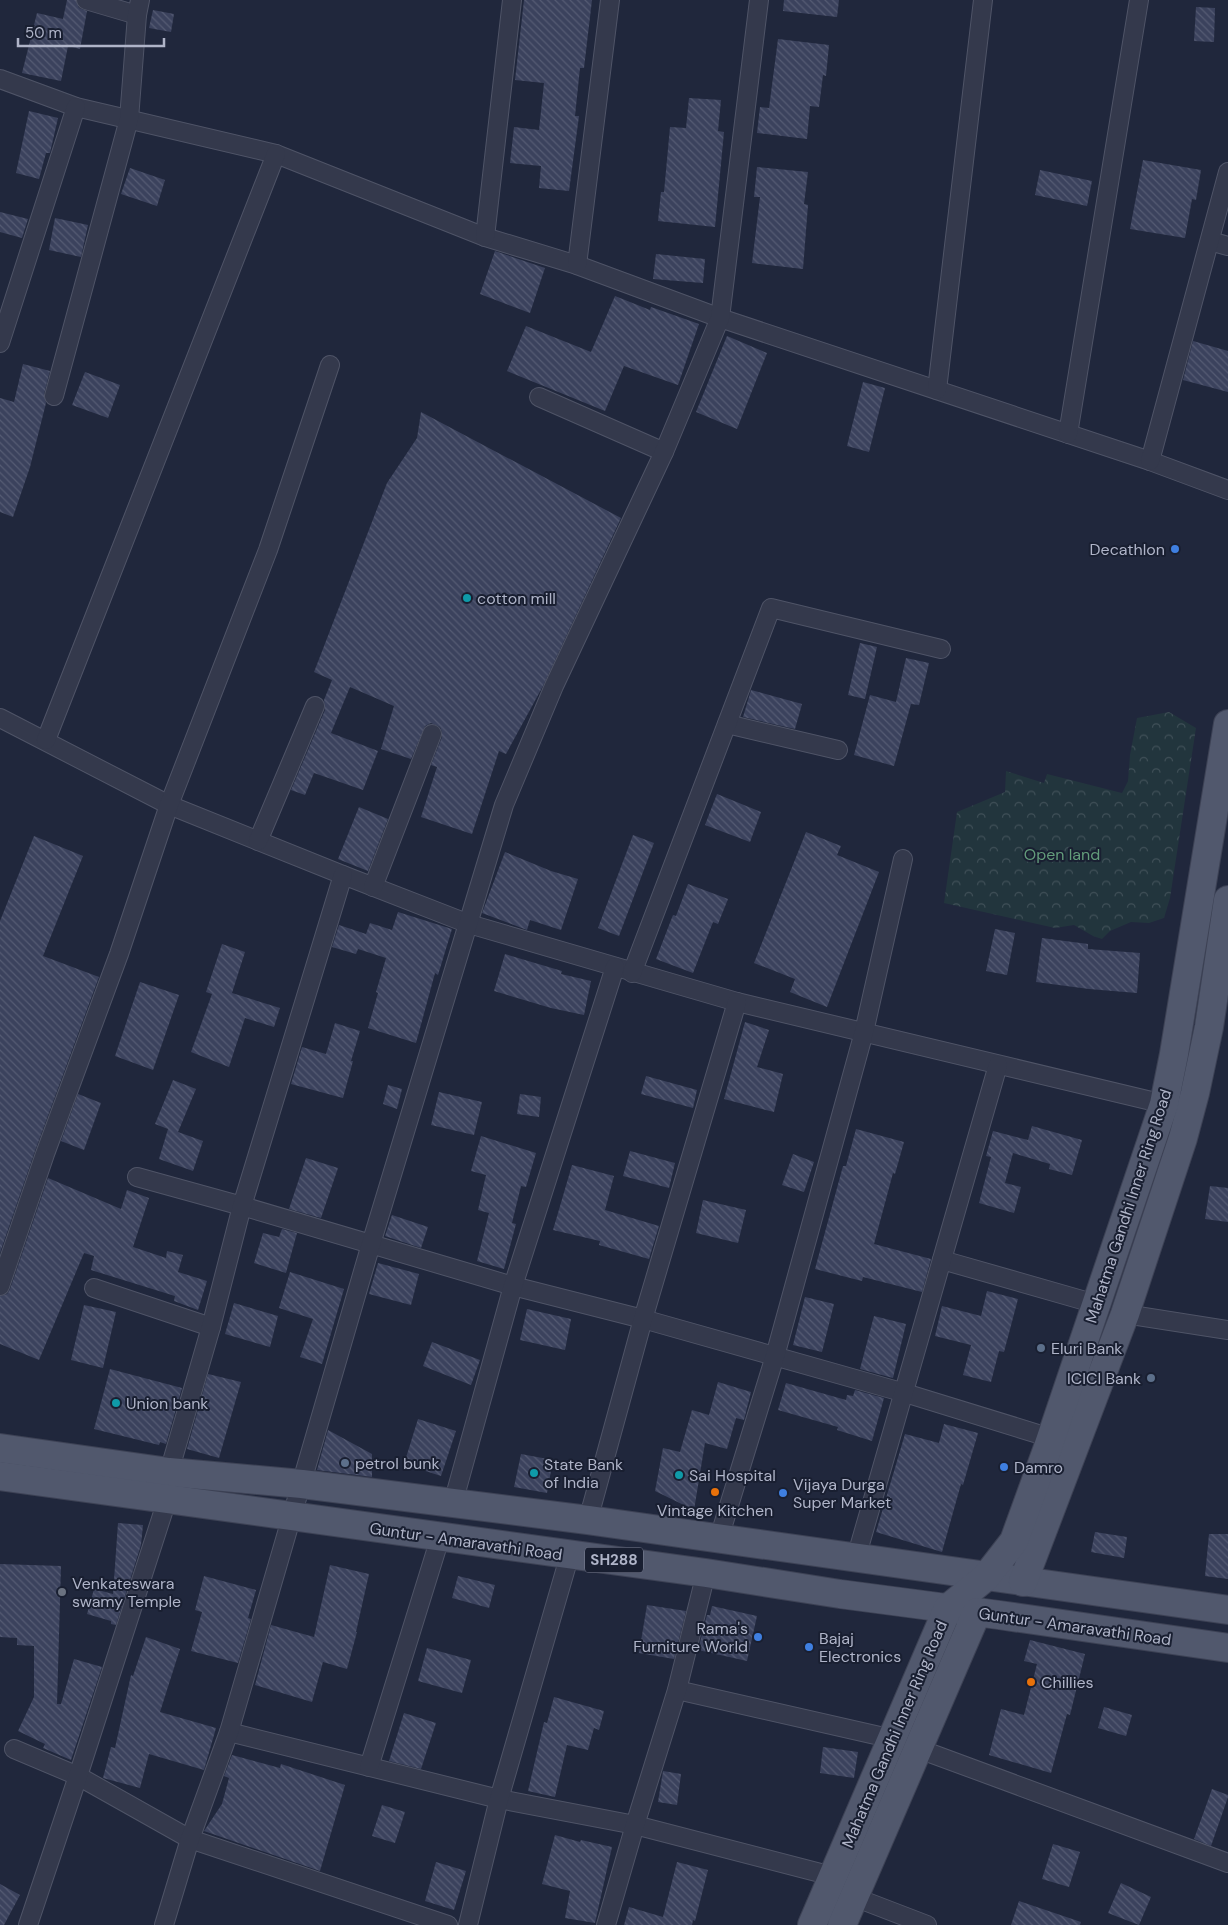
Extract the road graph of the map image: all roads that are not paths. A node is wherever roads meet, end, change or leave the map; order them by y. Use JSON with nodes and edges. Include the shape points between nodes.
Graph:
{"nodes":[{"id":1,"x":86,"y":0,"type":"edge"},
{"id":2,"x":512,"y":0,"type":"edge"},
{"id":3,"x":610,"y":0,"type":"edge"},
{"id":4,"x":759,"y":0,"type":"edge"},
{"id":5,"x":983,"y":0,"type":"edge"},
{"id":6,"x":1139,"y":0,"type":"edge"},
{"id":7,"x":139,"y":8,"type":"edge"},
{"id":8,"x":0,"y":79,"type":"edge"},
{"id":9,"x":76,"y":107,"type":"junction"},
{"id":10,"x":129,"y":119,"type":"junction"},
{"id":11,"x":276,"y":154,"type":"junction"},
{"id":12,"x":1228,"y":172,"type":"edge"},
{"id":13,"x":486,"y":237,"type":"junction"},
{"id":14,"x":1210,"y":241,"type":"junction"},
{"id":15,"x":1228,"y":246,"type":"edge"},
{"id":16,"x":577,"y":265,"type":"junction"},
{"id":17,"x":720,"y":318,"type":"junction"},
{"id":18,"x":0,"y":343,"type":"edge"},
{"id":19,"x":330,"y":365,"type":"dead end"},
{"id":20,"x":937,"y":390,"type":"junction"},
{"id":21,"x":54,"y":396,"type":"dead end"},
{"id":22,"x":539,"y":397,"type":"dead end"},
{"id":23,"x":1068,"y":434,"type":"junction"},
{"id":24,"x":664,"y":452,"type":"junction"},
{"id":25,"x":1150,"y":461,"type":"junction"},
{"id":26,"x":1228,"y":490,"type":"edge"},
{"id":27,"x":941,"y":648,"type":"dead end"},
{"id":28,"x":315,"y":706,"type":"dead end"},
{"id":29,"x":0,"y":718,"type":"edge"},
{"id":30,"x":727,"y":724,"type":"junction"},
{"id":31,"x":1228,"y":724,"type":"edge"},
{"id":32,"x":432,"y":734,"type":"dead end"},
{"id":33,"x":46,"y":740,"type":"junction"},
{"id":34,"x":838,"y":750,"type":"dead end"},
{"id":35,"x":169,"y":805,"type":"junction"},
{"id":36,"x":258,"y":841,"type":"junction"},
{"id":37,"x":902,"y":859,"type":"dead end"},
{"id":38,"x":343,"y":876,"type":"junction"},
{"id":39,"x":373,"y":887,"type":"junction"},
{"id":40,"x":1228,"y":900,"type":"edge"},
{"id":41,"x":469,"y":924,"type":"junction"},
{"id":42,"x":615,"y":967,"type":"junction"},
{"id":43,"x":632,"y":973,"type":"junction"},
{"id":44,"x":737,"y":1002,"type":"junction"},
{"id":45,"x":864,"y":1032,"type":"junction"},
{"id":46,"x":998,"y":1064,"type":"junction"},
{"id":47,"x":1164,"y":1104,"type":"junction"},
{"id":48,"x":137,"y":1177,"type":"dead end"},
{"id":49,"x":242,"y":1206,"type":"junction"},
{"id":50,"x":371,"y":1244,"type":"junction"},
{"id":51,"x":942,"y":1260,"type":"junction"},
{"id":52,"x":0,"y":1286,"type":"edge"},
{"id":53,"x":513,"y":1286,"type":"junction"},
{"id":54,"x":94,"y":1288,"type":"dead end"},
{"id":55,"x":1096,"y":1304,"type":"junction"},
{"id":56,"x":1125,"y":1314,"type":"junction"},
{"id":57,"x":643,"y":1319,"type":"junction"},
{"id":58,"x":211,"y":1327,"type":"junction"},
{"id":59,"x":1228,"y":1330,"type":"edge"},
{"id":60,"x":775,"y":1356,"type":"junction"},
{"id":61,"x":904,"y":1393,"type":"junction"},
{"id":62,"x":1051,"y":1438,"type":"junction"},
{"id":63,"x":0,"y":1448,"type":"edge"},
{"id":64,"x":170,"y":1472,"type":"junction"},
{"id":65,"x":0,"y":1476,"type":"edge"},
{"id":66,"x":302,"y":1484,"type":"junction"},
{"id":67,"x":166,"y":1500,"type":"junction"},
{"id":68,"x":453,"y":1503,"type":"junction"},
{"id":69,"x":292,"y":1517,"type":"junction"},
{"id":70,"x":588,"y":1520,"type":"junction"},
{"id":71,"x":661,"y":1530,"type":"junction"},
{"id":72,"x":440,"y":1538,"type":"junction"},
{"id":73,"x":719,"y":1538,"type":"junction"},
{"id":74,"x":570,"y":1554,"type":"junction"},
{"id":75,"x":856,"y":1558,"type":"junction"},
{"id":76,"x":656,"y":1566,"type":"junction"},
{"id":77,"x":706,"y":1573,"type":"junction"},
{"id":78,"x":986,"y":1577,"type":"junction"},
{"id":79,"x":1023,"y":1582,"type":"junction"},
{"id":80,"x":948,"y":1608,"type":"junction"},
{"id":81,"x":1228,"y":1610,"type":"edge"},
{"id":82,"x":977,"y":1612,"type":"junction"},
{"id":83,"x":1228,"y":1648,"type":"edge"},
{"id":84,"x":677,"y":1690,"type":"junction"},
{"id":85,"x":229,"y":1732,"type":"junction"},
{"id":86,"x":893,"y":1739,"type":"junction"},
{"id":87,"x":14,"y":1749,"type":"dead end"},
{"id":88,"x":919,"y":1749,"type":"junction"},
{"id":89,"x":369,"y":1767,"type":"junction"},
{"id":90,"x":78,"y":1776,"type":"junction"},
{"id":91,"x":499,"y":1799,"type":"junction"},
{"id":92,"x":635,"y":1825,"type":"junction"},
{"id":93,"x":190,"y":1839,"type":"junction"},
{"id":94,"x":1228,"y":1863,"type":"edge"},
{"id":95,"x":832,"y":1876,"type":"junction"},
{"id":96,"x":854,"y":1897,"type":"junction"},
{"id":97,"x":28,"y":1925,"type":"edge"},
{"id":98,"x":164,"y":1925,"type":"edge"},
{"id":99,"x":448,"y":1925,"type":"edge"},
{"id":100,"x":468,"y":1925,"type":"edge"},
{"id":101,"x":606,"y":1925,"type":"edge"},
{"id":102,"x":812,"y":1925,"type":"edge"},
{"id":103,"x":842,"y":1925,"type":"edge"},
{"id":104,"x":927,"y":1925,"type":"edge"}],
"edges":[{"from":1,"to":7,"type":"street"},
{"from":2,"to":13,"type":"street"},
{"from":3,"to":16,"type":"street"},
{"from":4,"to":17,"type":"street"},
{"from":5,"to":20,"type":"street"},
{"from":6,"to":23,"type":"street"},
{"from":7,"to":10,"type":"street"},
{"from":8,"to":9,"type":"street"},
{"from":9,"to":10,"type":"street"},
{"from":9,"to":18,"type":"street"},
{"from":10,"to":11,"type":"street"},
{"from":10,"to":21,"type":"street"},
{"from":11,"to":13,"type":"street"},
{"from":11,"to":33,"type":"street"},
{"from":12,"to":14,"type":"street"},
{"from":13,"to":16,"type":"street"},
{"from":14,"to":15,"type":"street"},
{"from":14,"to":25,"type":"street"},
{"from":16,"to":17,"type":"street"},
{"from":17,"to":20,"type":"street"},
{"from":17,"to":24,"type":"street"},
{"from":19,"to":35,"type":"street","via":[[268,550]]},
{"from":20,"to":23,"type":"street"},
{"from":22,"to":24,"type":"street"},
{"from":23,"to":25,"type":"street"},
{"from":24,"to":41,"type":"street","via":[[554,686],[504,805]]},
{"from":25,"to":26,"type":"street"},
{"from":27,"to":30,"type":"street","via":[[771,608]]},
{"from":28,"to":36,"type":"street"},
{"from":29,"to":33,"type":"street"},
{"from":30,"to":34,"type":"street"},
{"from":30,"to":43,"type":"street"},
{"from":31,"to":47,"type":"main road","name":"Mahatma Gandhi Inner Ring Road"},
{"from":32,"to":39,"type":"street"},
{"from":33,"to":35,"type":"street"},
{"from":35,"to":36,"type":"street"},
{"from":35,"to":52,"type":"street","via":[[120,954],[45,1154]]},
{"from":36,"to":38,"type":"street"},
{"from":37,"to":45,"type":"street"},
{"from":38,"to":39,"type":"street"},
{"from":38,"to":49,"type":"street"},
{"from":39,"to":41,"type":"street"},
{"from":40,"to":56,"type":"main road","name":"Mahatma Gandhi Inner Ring Road","via":[[1195,1093]]},
{"from":41,"to":42,"type":"street"},
{"from":41,"to":50,"type":"street"},
{"from":42,"to":43,"type":"street"},
{"from":42,"to":53,"type":"street"},
{"from":43,"to":44,"type":"street"},
{"from":44,"to":45,"type":"street"},
{"from":44,"to":57,"type":"street"},
{"from":45,"to":46,"type":"street"},
{"from":45,"to":60,"type":"street"},
{"from":46,"to":47,"type":"street"},
{"from":46,"to":51,"type":"street"},
{"from":47,"to":55,"type":"main road","name":"Mahatma Gandhi Inner Ring Road"},
{"from":48,"to":49,"type":"street"},
{"from":49,"to":50,"type":"street"},
{"from":49,"to":58,"type":"street"},
{"from":50,"to":53,"type":"street"},
{"from":50,"to":66,"type":"street"},
{"from":51,"to":55,"type":"street"},
{"from":51,"to":61,"type":"street"},
{"from":53,"to":57,"type":"street"},
{"from":53,"to":68,"type":"street"},
{"from":54,"to":58,"type":"street"},
{"from":55,"to":62,"type":"main road","name":"Mahatma Gandhi Inner Ring Road"},
{"from":56,"to":59,"type":"street"},
{"from":56,"to":79,"type":"main road","name":"Mahatma Gandhi Inner Ring Road"},
{"from":57,"to":60,"type":"street"},
{"from":57,"to":70,"type":"street"},
{"from":58,"to":64,"type":"street"},
{"from":60,"to":61,"type":"street"},
{"from":60,"to":73,"type":"street"},
{"from":61,"to":62,"type":"street"},
{"from":61,"to":75,"type":"street"},
{"from":62,"to":78,"type":"main road","name":"Mahatma Gandhi Inner Ring Road","via":[[1014,1541]]},
{"from":63,"to":64,"type":"main road","number":"SH288"},
{"from":64,"to":66,"type":"main road","number":"SH288"},
{"from":65,"to":67,"type":"main road","name":"Guntur - Amaravathi Road","number":"SH288"},
{"from":66,"to":68,"type":"main road","number":"SH288"},
{"from":66,"to":69,"type":"street"},
{"from":67,"to":69,"type":"main road","name":"Guntur - Amaravathi Road","number":"SH288"},
{"from":67,"to":90,"type":"street"},
{"from":68,"to":70,"type":"main road","number":"SH288"},
{"from":69,"to":72,"type":"main road","name":"Guntur - Amaravathi Road","number":"SH288"},
{"from":69,"to":85,"type":"street"},
{"from":70,"to":71,"type":"main road","number":"SH288"},
{"from":71,"to":73,"type":"main road","number":"SH288"},
{"from":71,"to":76,"type":"main road"},
{"from":72,"to":74,"type":"main road","name":"Guntur - Amaravathi Road","number":"SH288"},
{"from":72,"to":89,"type":"street"},
{"from":73,"to":75,"type":"main road","number":"SH288"},
{"from":74,"to":76,"type":"main road","name":"Guntur - Amaravathi Road","number":"SH288"},
{"from":74,"to":91,"type":"street"},
{"from":75,"to":78,"type":"main road","number":"SH288"},
{"from":76,"to":77,"type":"main road","name":"Guntur - Amaravathi Road","number":"SH288"},
{"from":77,"to":80,"type":"main road","name":"Guntur - Amaravathi Road","number":"SH288"},
{"from":77,"to":84,"type":"street"},
{"from":78,"to":79,"type":"main road","number":"SH288"},
{"from":78,"to":80,"type":"main road","name":"Mahatma Gandhi Inner Ring Road"},
{"from":79,"to":81,"type":"main road","number":"SH288"},
{"from":80,"to":82,"type":"main road","name":"Guntur - Amaravathi Road","number":"SH288"},
{"from":80,"to":86,"type":"main road","name":"Mahatma Gandhi Inner Ring Road"},
{"from":82,"to":83,"type":"main road","name":"Guntur - Amaravathi Road","number":"SH288"},
{"from":82,"to":88,"type":"main road","name":"Mahatma Gandhi Inner Ring Road"},
{"from":84,"to":86,"type":"street"},
{"from":84,"to":92,"type":"street"},
{"from":85,"to":89,"type":"street"},
{"from":85,"to":93,"type":"street"},
{"from":86,"to":95,"type":"main road","name":"Mahatma Gandhi Inner Ring Road"},
{"from":87,"to":90,"type":"street"},
{"from":88,"to":94,"type":"street"},
{"from":88,"to":96,"type":"main road","name":"Mahatma Gandhi Inner Ring Road"},
{"from":89,"to":91,"type":"street"},
{"from":90,"to":93,"type":"street"},
{"from":90,"to":97,"type":"street"},
{"from":91,"to":92,"type":"street"},
{"from":91,"to":100,"type":"street"},
{"from":92,"to":95,"type":"street"},
{"from":92,"to":101,"type":"street"},
{"from":93,"to":98,"type":"street"},
{"from":93,"to":99,"type":"street"},
{"from":95,"to":102,"type":"main road","name":"Mahatma Gandhi Inner Ring Road"},
{"from":96,"to":103,"type":"main road","name":"Mahatma Gandhi Inner Ring Road"},
{"from":96,"to":104,"type":"street"}]}
